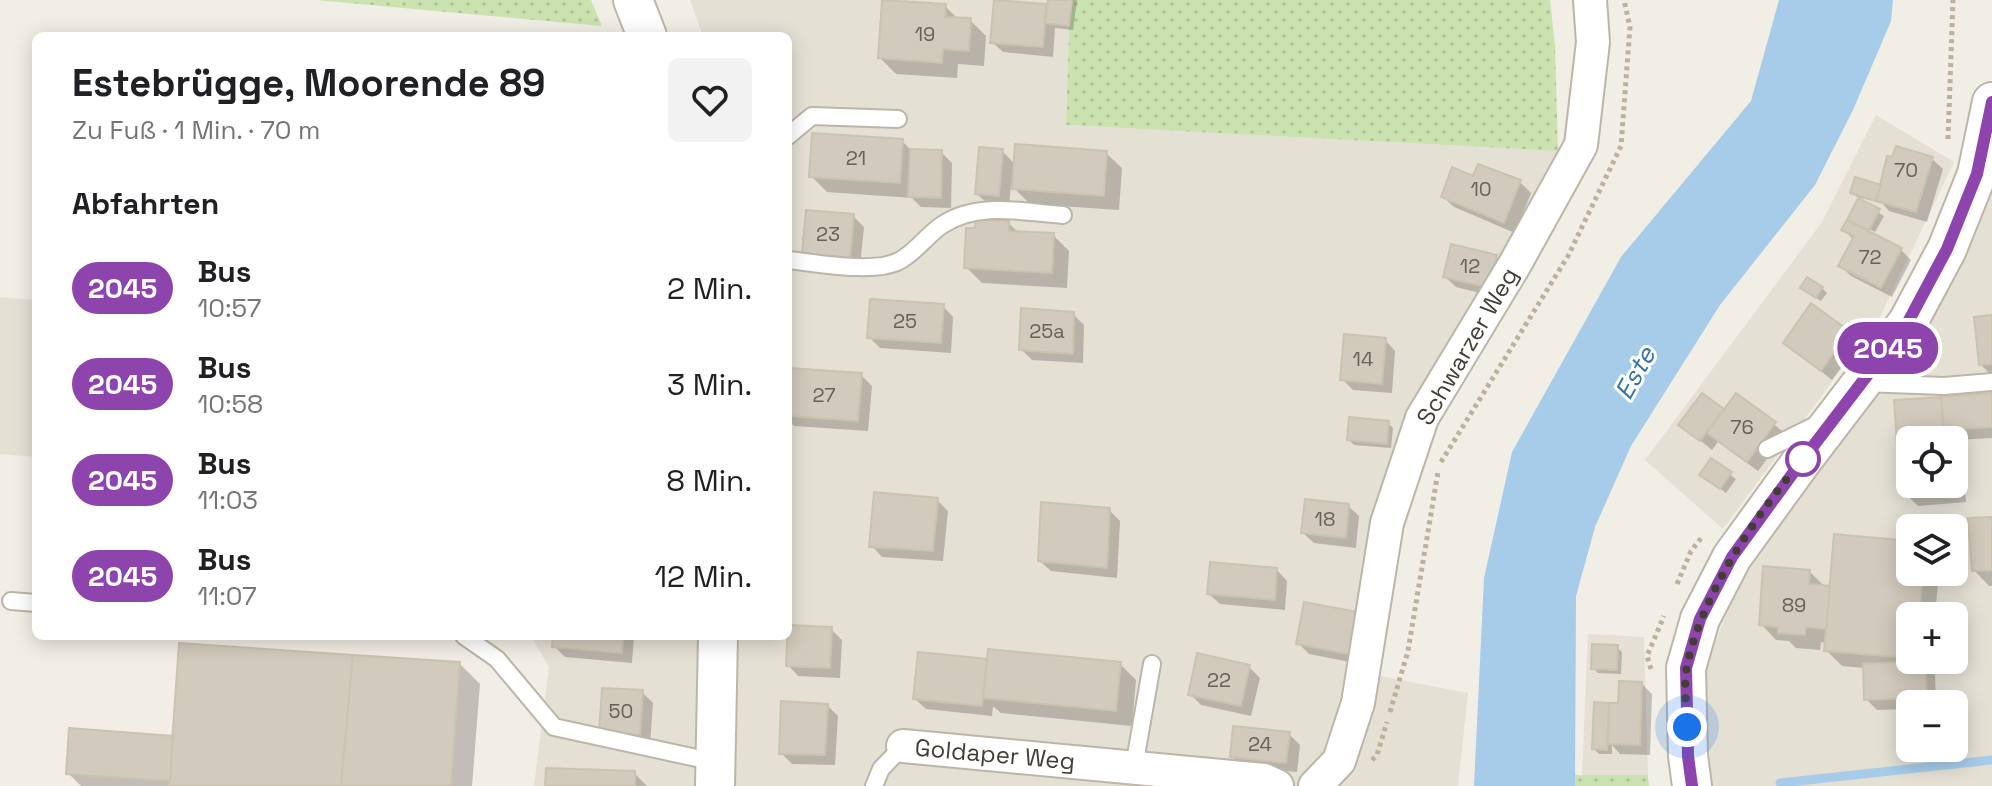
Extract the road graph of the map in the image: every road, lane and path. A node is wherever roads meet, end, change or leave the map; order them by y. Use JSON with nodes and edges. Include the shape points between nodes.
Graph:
{"nodes":[{"id":1,"x":633,"y":0,"type":"edge"},
{"id":2,"x":1590,"y":0,"type":"edge"},
{"id":3,"x":1624,"y":0,"type":"edge"},
{"id":4,"x":1953,"y":0,"type":"edge"},
{"id":5,"x":645,"y":32,"type":"edge"},
{"id":6,"x":1992,"y":102,"type":"edge"},
{"id":7,"x":898,"y":119,"type":"dead end"},
{"id":8,"x":792,"y":133,"type":"edge"},
{"id":9,"x":1974,"y":148,"type":"edge"},
{"id":10,"x":1063,"y":215,"type":"dead end"},
{"id":11,"x":792,"y":260,"type":"edge"},
{"id":12,"x":1992,"y":382,"type":"edge"},
{"id":13,"x":1861,"y":383,"type":"junction"},
{"id":14,"x":1837,"y":414,"type":"junction"},
{"id":15,"x":1767,"y":449,"type":"dead end"},
{"id":16,"x":11,"y":601,"type":"dead end"},
{"id":17,"x":32,"y":603,"type":"edge"},
{"id":18,"x":470,"y":640,"type":"edge"},
{"id":19,"x":718,"y":640,"type":"edge"},
{"id":20,"x":1152,"y":664,"type":"dead end"},
{"id":21,"x":903,"y":746,"type":"joint"},
{"id":22,"x":1366,"y":765,"type":"dead end"},
{"id":23,"x":1134,"y":767,"type":"junction"},
{"id":24,"x":715,"y":774,"type":"edge"},
{"id":25,"x":874,"y":786,"type":"edge"},
{"id":26,"x":1277,"y":786,"type":"edge"},
{"id":27,"x":1315,"y":786,"type":"edge"},
{"id":28,"x":1692,"y":786,"type":"edge"}],
"edges":[{"from":1,"to":5,"type":"street"},
{"from":2,"to":27,"type":"street","name":"Schwarzer Weg","via":[[1593,42],[1581,145],[1422,418],[1387,523],[1358,703],[1339,761]]},
{"from":3,"to":22,"type":"path","via":[[1630,27],[1621,146],[1568,256],[1440,465],[1408,651],[1377,755]]},
{"from":4,"to":9,"type":"path"},
{"from":6,"to":9,"type":"street"},
{"from":7,"to":8,"type":"lane","via":[[812,116]]},
{"from":9,"to":13,"type":"street","via":[[1977,174],[1947,249],[1908,322]]},
{"from":10,"to":11,"type":"lane","via":[[968,211],[939,226],[899,261],[870,267]]},
{"from":12,"to":13,"type":"lane"},
{"from":13,"to":14,"type":"street"},
{"from":14,"to":15,"type":"lane"},
{"from":14,"to":28,"type":"street","via":[[1732,557],[1700,619],[1686,668]]},
{"from":16,"to":17,"type":"lane"},
{"from":18,"to":24,"type":"lane","via":[[497,659],[554,727]]},
{"from":19,"to":24,"type":"street"},
{"from":20,"to":23,"type":"lane"},
{"from":21,"to":23,"type":"street","name":"Goldaper Weg"},
{"from":21,"to":25,"type":"lane","via":[[881,769]]},
{"from":23,"to":26,"type":"street","name":"Goldaper Weg","via":[[1264,780]]}]}
